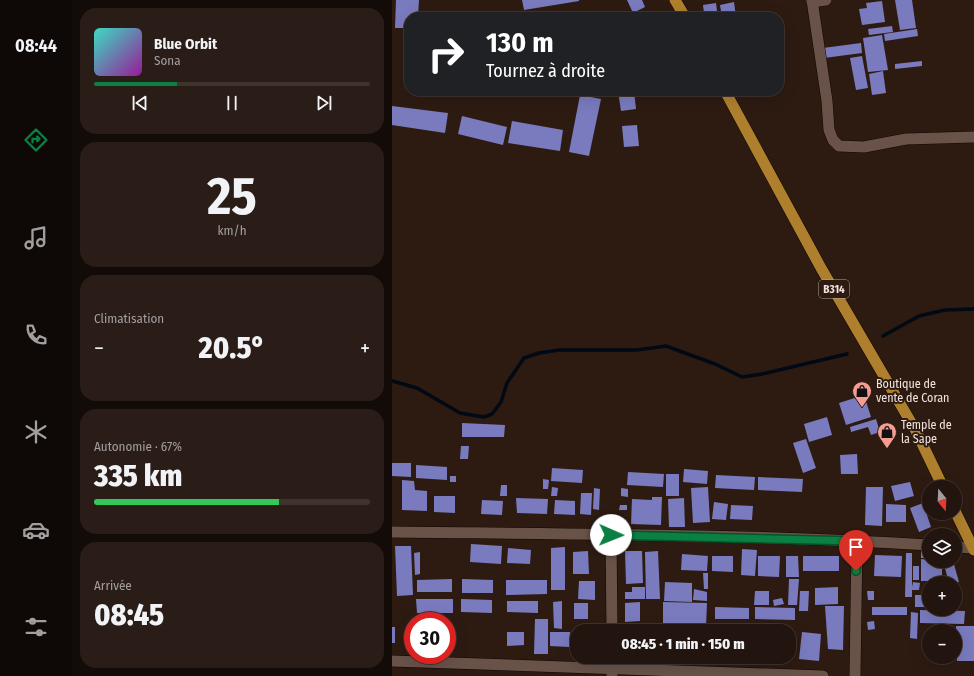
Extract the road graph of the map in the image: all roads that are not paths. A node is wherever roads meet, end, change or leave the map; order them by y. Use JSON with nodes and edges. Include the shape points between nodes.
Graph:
{"nodes":[{"id":1,"x":675,"y":0,"type":"edge"},
{"id":2,"x":826,"y":0,"type":"edge"},
{"id":3,"x":812,"y":1,"type":"edge"},
{"id":4,"x":682,"y":12,"type":"edge"},
{"id":5,"x":728,"y":96,"type":"edge"},
{"id":6,"x":974,"y":137,"type":"edge"},
{"id":7,"x":940,"y":480,"type":"edge"},
{"id":8,"x":960,"y":520,"type":"edge"},
{"id":9,"x":392,"y":532,"type":"edge"},
{"id":10,"x":611,"y":535,"type":"junction"},
{"id":11,"x":857,"y":541,"type":"junction"},
{"id":12,"x":922,"y":545,"type":"edge"},
{"id":13,"x":962,"y":548,"type":"edge"},
{"id":14,"x":974,"y":549,"type":"edge"},
{"id":15,"x":612,"y":624,"type":"edge"},
{"id":16,"x":392,"y":661,"type":"edge"},
{"id":17,"x":612,"y":667,"type":"edge"},
{"id":18,"x":823,"y":676,"type":"edge"},
{"id":19,"x":855,"y":676,"type":"edge"}],
"edges":[{"from":1,"to":4,"type":"main road"},
{"from":2,"to":3,"type":"street"},
{"from":3,"to":6,"type":"street","via":[[829,130],[839,146],[864,147],[906,139]]},
{"from":5,"to":7,"type":"main road","number":"B314","via":[[821,268],[916,431]]},
{"from":8,"to":14,"type":"main road"},
{"from":9,"to":10,"type":"street"},
{"from":10,"to":11,"type":"street"},
{"from":10,"to":15,"type":"street"},
{"from":11,"to":12,"type":"street"},
{"from":11,"to":19,"type":"street"},
{"from":13,"to":14,"type":"street"},
{"from":16,"to":17,"type":"street"},
{"from":17,"to":18,"type":"street"}]}
